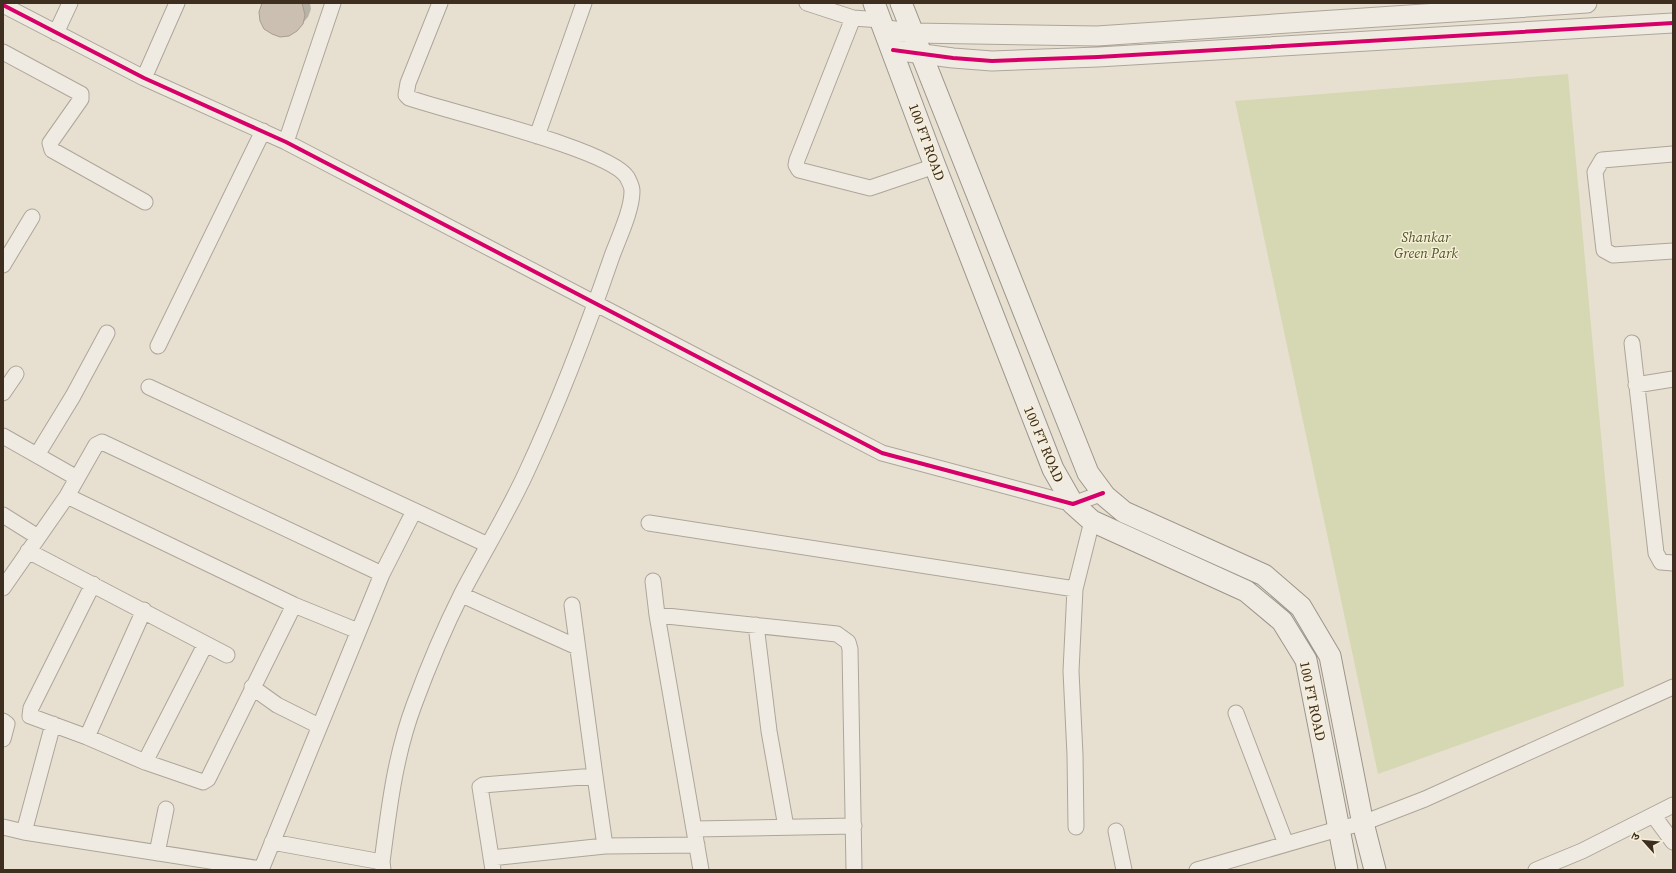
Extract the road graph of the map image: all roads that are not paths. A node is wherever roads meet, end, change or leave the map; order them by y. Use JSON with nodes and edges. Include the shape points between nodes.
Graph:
{"nodes":[{"id":1,"x":70,"y":3,"type":"edge"},
{"id":2,"x":177,"y":3,"type":"edge"},
{"id":3,"x":333,"y":3,"type":"edge"},
{"id":4,"x":440,"y":3,"type":"edge"},
{"id":5,"x":584,"y":3,"type":"edge"},
{"id":6,"x":807,"y":3,"type":"edge"},
{"id":7,"x":901,"y":3,"type":"edge"},
{"id":8,"x":1586,"y":3,"type":"edge"},
{"id":9,"x":3,"y":5,"type":"edge"},
{"id":10,"x":881,"y":17,"type":"edge"},
{"id":11,"x":853,"y":18,"type":"junction"},
{"id":12,"x":1673,"y":23,"type":"edge"},
{"id":13,"x":913,"y":33,"type":"junction"},
{"id":14,"x":56,"y":34,"type":"junction"},
{"id":15,"x":893,"y":50,"type":"junction"},
{"id":16,"x":3,"y":52,"type":"edge"},
{"id":17,"x":920,"y":54,"type":"junction"},
{"id":18,"x":144,"y":78,"type":"junction"},
{"id":19,"x":263,"y":131,"type":"junction"},
{"id":20,"x":537,"y":136,"type":"junction"},
{"id":21,"x":286,"y":142,"type":"junction"},
{"id":22,"x":1673,"y":154,"type":"edge"},
{"id":23,"x":935,"y":166,"type":"junction"},
{"id":24,"x":146,"y":202,"type":"dead end"},
{"id":25,"x":32,"y":217,"type":"dead end"},
{"id":26,"x":1673,"y":251,"type":"edge"},
{"id":27,"x":3,"y":265,"type":"edge"},
{"id":28,"x":596,"y":304,"type":"junction"},
{"id":29,"x":107,"y":333,"type":"dead end"},
{"id":30,"x":1632,"y":343,"type":"dead end"},
{"id":31,"x":158,"y":346,"type":"dead end"},
{"id":32,"x":16,"y":374,"type":"dead end"},
{"id":33,"x":1673,"y":379,"type":"edge"},
{"id":34,"x":1636,"y":385,"type":"junction"},
{"id":35,"x":149,"y":387,"type":"dead end"},
{"id":36,"x":3,"y":393,"type":"edge"},
{"id":37,"x":3,"y":436,"type":"edge"},
{"id":38,"x":37,"y":455,"type":"junction"},
{"id":39,"x":77,"y":478,"type":"junction"},
{"id":40,"x":1103,"y":493,"type":"junction"},
{"id":41,"x":67,"y":496,"type":"junction"},
{"id":42,"x":1073,"y":504,"type":"junction"},
{"id":43,"x":414,"y":511,"type":"junction"},
{"id":44,"x":3,"y":515,"type":"edge"},
{"id":45,"x":1092,"y":521,"type":"junction"},
{"id":46,"x":649,"y":523,"type":"dead end"},
{"id":47,"x":38,"y":537,"type":"junction"},
{"id":48,"x":488,"y":545,"type":"junction"},
{"id":49,"x":28,"y":551,"type":"junction"},
{"id":50,"x":1673,"y":563,"type":"edge"},
{"id":51,"x":382,"y":574,"type":"junction"},
{"id":52,"x":653,"y":581,"type":"dead end"},
{"id":53,"x":93,"y":584,"type":"junction"},
{"id":54,"x":3,"y":588,"type":"edge"},
{"id":55,"x":1075,"y":589,"type":"junction"},
{"id":56,"x":462,"y":595,"type":"junction"},
{"id":57,"x":294,"y":605,"type":"junction"},
{"id":58,"x":572,"y":605,"type":"dead end"},
{"id":59,"x":144,"y":610,"type":"junction"},
{"id":60,"x":657,"y":615,"type":"junction"},
{"id":61,"x":756,"y":626,"type":"junction"},
{"id":62,"x":358,"y":631,"type":"junction"},
{"id":63,"x":205,"y":645,"type":"junction"},
{"id":64,"x":577,"y":647,"type":"junction"},
{"id":65,"x":227,"y":655,"type":"dead end"},
{"id":66,"x":252,"y":687,"type":"junction"},
{"id":67,"x":1673,"y":687,"type":"edge"},
{"id":68,"x":1236,"y":713,"type":"dead end"},
{"id":69,"x":3,"y":721,"type":"edge"},
{"id":70,"x":53,"y":724,"type":"junction"},
{"id":71,"x":319,"y":726,"type":"junction"},
{"id":72,"x":87,"y":737,"type":"junction"},
{"id":73,"x":3,"y":739,"type":"edge"},
{"id":74,"x":145,"y":762,"type":"junction"},
{"id":75,"x":595,"y":776,"type":"junction"},
{"id":76,"x":1673,"y":805,"type":"edge"},
{"id":77,"x":166,"y":809,"type":"dead end"},
{"id":78,"x":1653,"y":815,"type":"junction"},
{"id":79,"x":1363,"y":823,"type":"junction"},
{"id":80,"x":854,"y":826,"type":"junction"},
{"id":81,"x":1076,"y":826,"type":"dead end"},
{"id":82,"x":3,"y":827,"type":"edge"},
{"id":83,"x":786,"y":827,"type":"junction"},
{"id":84,"x":695,"y":829,"type":"junction"},
{"id":85,"x":1338,"y":829,"type":"junction"},
{"id":86,"x":1116,"y":831,"type":"dead end"},
{"id":87,"x":24,"y":832,"type":"junction"},
{"id":88,"x":272,"y":842,"type":"junction"},
{"id":89,"x":1673,"y":842,"type":"edge"},
{"id":90,"x":1286,"y":844,"type":"junction"},
{"id":91,"x":698,"y":845,"type":"junction"},
{"id":92,"x":605,"y":846,"type":"junction"},
{"id":93,"x":157,"y":853,"type":"junction"},
{"id":94,"x":492,"y":864,"type":"edge"},
{"id":95,"x":383,"y":866,"type":"edge"},
{"id":96,"x":261,"y":870,"type":"edge"},
{"id":97,"x":701,"y":870,"type":"edge"},
{"id":98,"x":854,"y":870,"type":"edge"},
{"id":99,"x":1124,"y":870,"type":"edge"},
{"id":100,"x":1197,"y":870,"type":"edge"},
{"id":101,"x":1347,"y":870,"type":"edge"},
{"id":102,"x":1375,"y":870,"type":"edge"},
{"id":103,"x":1536,"y":870,"type":"edge"}],
"edges":[{"from":1,"to":14,"type":"street"},
{"from":2,"to":18,"type":"street"},
{"from":3,"to":21,"type":"street"},
{"from":4,"to":20,"type":"street","via":[[406,94],[409,98]]},
{"from":5,"to":20,"type":"street"},
{"from":6,"to":11,"type":"street"},
{"from":7,"to":13,"type":"main road","name":"100 FT ROAD"},
{"from":8,"to":13,"type":"street","via":[[1096,36]]},
{"from":9,"to":14,"type":"street"},
{"from":10,"to":11,"type":"street"},
{"from":10,"to":13,"type":"street"},
{"from":10,"to":15,"type":"main road","name":"100 FT ROAD"},
{"from":11,"to":23,"type":"street","via":[[796,165],[799,170],[870,188]]},
{"from":12,"to":17,"type":"street","via":[[1098,57],[992,60]]},
{"from":13,"to":17,"type":"main road","name":"100 FT ROAD"},
{"from":14,"to":18,"type":"street"},
{"from":15,"to":17,"type":"street"},
{"from":15,"to":23,"type":"main road","name":"100 FT ROAD"},
{"from":16,"to":24,"type":"street","via":[[81,94],[81,99],[50,143],[52,150]]},
{"from":17,"to":40,"type":"main road","name":"100 FT ROAD","via":[[1077,448],[1088,473]]},
{"from":18,"to":19,"type":"street"},
{"from":19,"to":21,"type":"street"},
{"from":19,"to":31,"type":"street"},
{"from":20,"to":28,"type":"street","via":[[606,161],[622,171],[632,189],[629,206]]},
{"from":21,"to":28,"type":"street"},
{"from":22,"to":26,"type":"street","via":[[1602,160],[1595,172],[1604,250],[1613,255]]},
{"from":23,"to":42,"type":"main road","name":"100 FT ROAD","via":[[1053,469]]},
{"from":25,"to":27,"type":"street"},
{"from":28,"to":42,"type":"street","via":[[882,453]]},
{"from":28,"to":48,"type":"street","via":[[547,427],[525,476]]},
{"from":29,"to":38,"type":"street"},
{"from":30,"to":34,"type":"street"},
{"from":32,"to":36,"type":"street"},
{"from":33,"to":34,"type":"street"},
{"from":34,"to":50,"type":"street","via":[[1656,553],[1661,562]]},
{"from":35,"to":43,"type":"street"},
{"from":37,"to":38,"type":"street"},
{"from":38,"to":39,"type":"street"},
{"from":39,"to":41,"type":"street"},
{"from":39,"to":51,"type":"street","via":[[96,445],[105,442]]},
{"from":40,"to":42,"type":"street"},
{"from":40,"to":79,"type":"main road","name":"100 FT ROAD","via":[[1124,512],[1264,575],[1301,607],[1330,656]]},
{"from":41,"to":47,"type":"street"},
{"from":41,"to":57,"type":"street"},
{"from":42,"to":45,"type":"main road","name":"100 FT ROAD"},
{"from":43,"to":48,"type":"street"},
{"from":43,"to":51,"type":"street"},
{"from":44,"to":47,"type":"street"},
{"from":45,"to":55,"type":"street"},
{"from":45,"to":85,"type":"main road","name":"100 FT ROAD","via":[[1246,591],[1282,620],[1306,660]]},
{"from":46,"to":55,"type":"street"},
{"from":47,"to":49,"type":"street"},
{"from":48,"to":56,"type":"street"},
{"from":49,"to":53,"type":"street"},
{"from":49,"to":54,"type":"street"},
{"from":51,"to":62,"type":"street"},
{"from":52,"to":60,"type":"street"},
{"from":53,"to":59,"type":"street"},
{"from":53,"to":70,"type":"street","via":[[30,713],[33,717]]},
{"from":55,"to":81,"type":"street","via":[[1071,671]]},
{"from":56,"to":64,"type":"street"},
{"from":56,"to":95,"type":"street","via":[[413,706],[397,758]]},
{"from":57,"to":62,"type":"street"},
{"from":57,"to":66,"type":"street"},
{"from":58,"to":64,"type":"street"},
{"from":59,"to":63,"type":"street"},
{"from":59,"to":72,"type":"street"},
{"from":60,"to":61,"type":"street"},
{"from":60,"to":84,"type":"street"},
{"from":61,"to":80,"type":"street","via":[[837,634],[848,642]]},
{"from":61,"to":83,"type":"street","via":[[769,731]]},
{"from":62,"to":71,"type":"street"},
{"from":63,"to":65,"type":"street"},
{"from":63,"to":74,"type":"street"},
{"from":64,"to":75,"type":"street"},
{"from":66,"to":71,"type":"street","via":[[277,705]]},
{"from":66,"to":74,"type":"street","via":[[206,781],[201,782]]},
{"from":67,"to":79,"type":"street","via":[[1425,799]]},
{"from":68,"to":90,"type":"street"},
{"from":69,"to":73,"type":"street","via":[[7,727]]},
{"from":70,"to":72,"type":"street"},
{"from":70,"to":87,"type":"street"},
{"from":71,"to":88,"type":"street"},
{"from":72,"to":74,"type":"street"},
{"from":75,"to":92,"type":"street"},
{"from":75,"to":94,"type":"street","via":[[481,786],[479,790]]},
{"from":76,"to":78,"type":"street"},
{"from":77,"to":93,"type":"street"},
{"from":78,"to":89,"type":"street"},
{"from":78,"to":103,"type":"street","via":[[1582,851]]},
{"from":79,"to":85,"type":"street"},
{"from":79,"to":102,"type":"main road","name":"100 FT ROAD"},
{"from":80,"to":83,"type":"street"},
{"from":80,"to":98,"type":"street"},
{"from":82,"to":87,"type":"street"},
{"from":83,"to":84,"type":"street"},
{"from":84,"to":91,"type":"street"},
{"from":85,"to":90,"type":"street"},
{"from":85,"to":101,"type":"main road","name":"100 FT ROAD"},
{"from":86,"to":99,"type":"street"},
{"from":87,"to":93,"type":"street"},
{"from":88,"to":95,"type":"street"},
{"from":88,"to":96,"type":"street"},
{"from":90,"to":100,"type":"street"},
{"from":91,"to":92,"type":"street"},
{"from":91,"to":97,"type":"street"},
{"from":92,"to":94,"type":"street"},
{"from":93,"to":96,"type":"street"}]}
